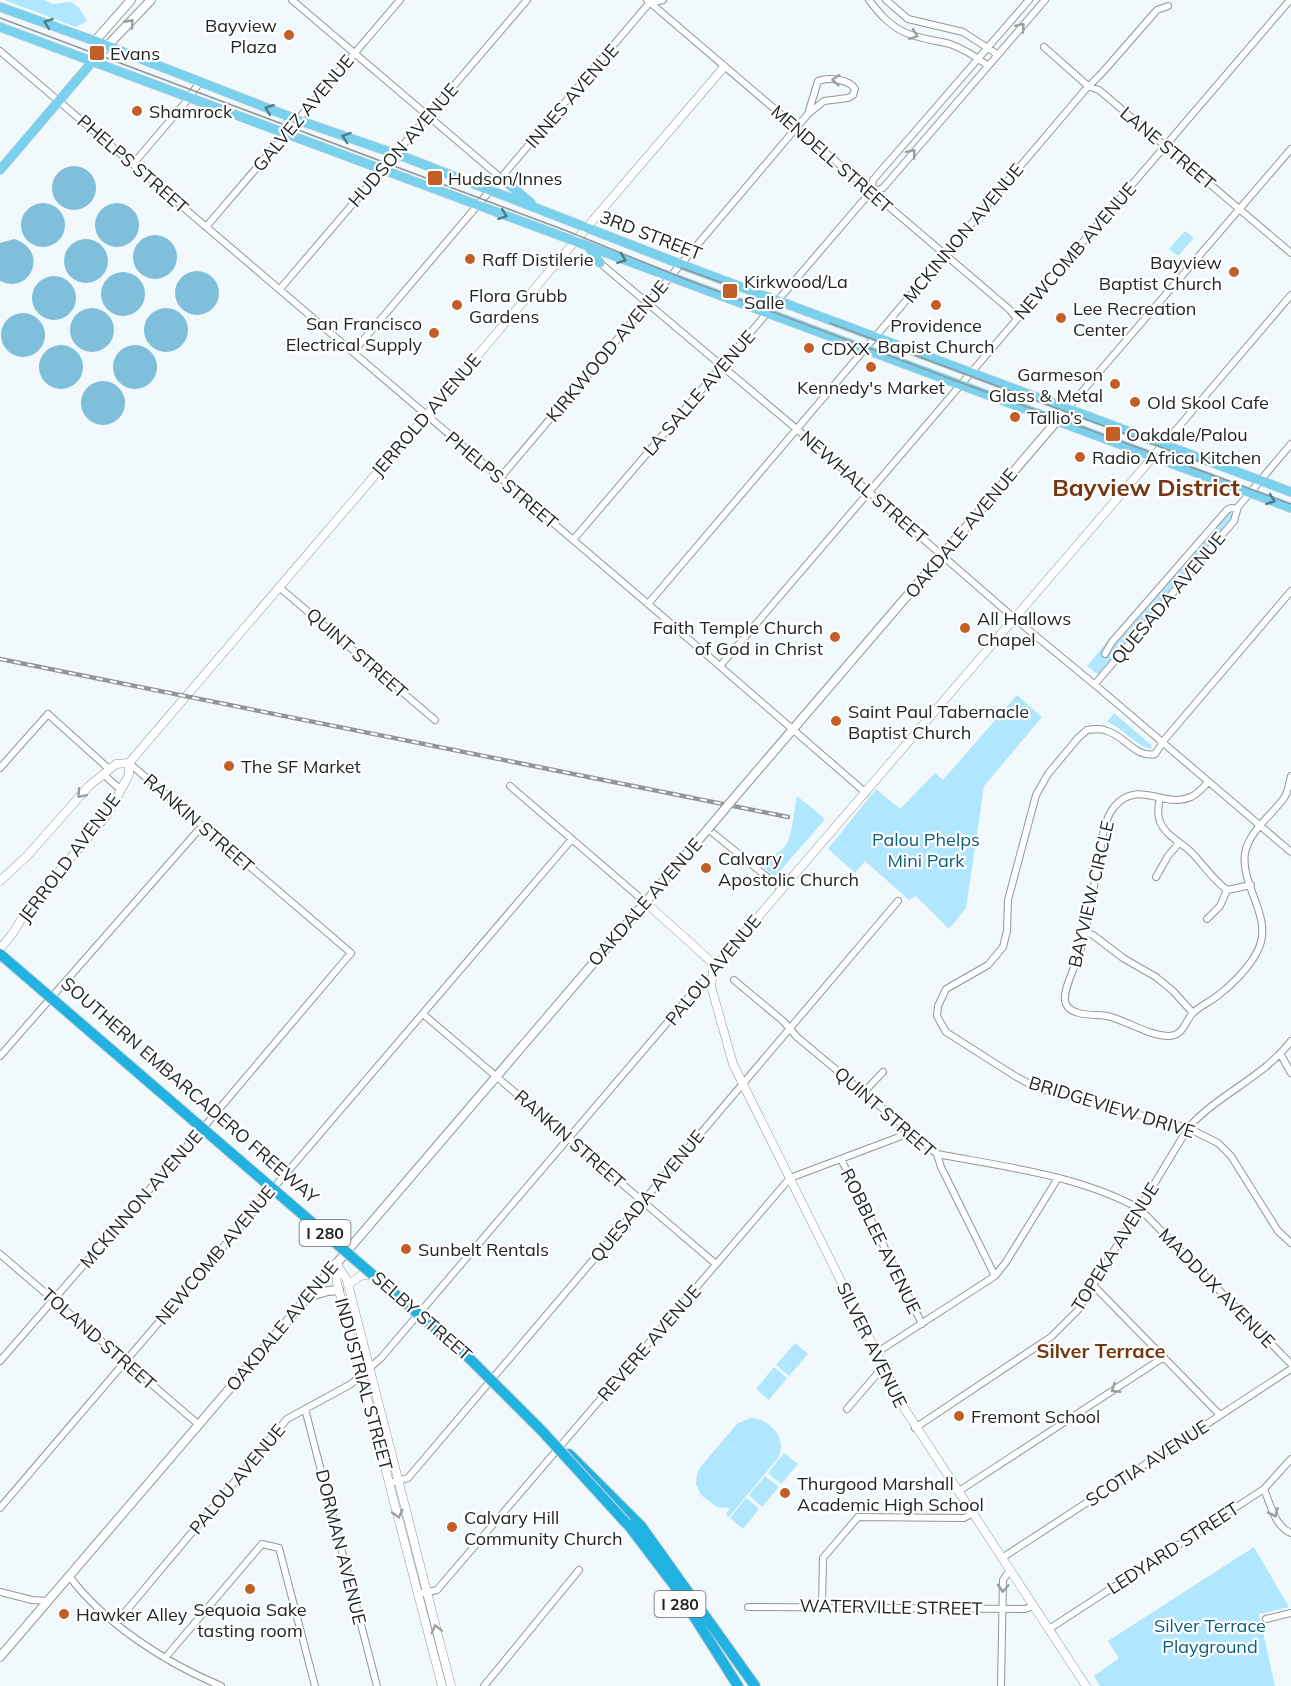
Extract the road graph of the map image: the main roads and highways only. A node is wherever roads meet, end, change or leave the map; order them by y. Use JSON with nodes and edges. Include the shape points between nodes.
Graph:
{"nodes":[{"id":1,"x":131,"y":0,"type":"edge"},
{"id":2,"x":151,"y":0,"type":"edge"},
{"id":3,"x":0,"y":7,"type":"edge"},
{"id":4,"x":0,"y":27,"type":"edge"},
{"id":5,"x":95,"y":41,"type":"junction"},
{"id":6,"x":109,"y":46,"type":"junction"},
{"id":7,"x":92,"y":62,"type":"junction"},
{"id":8,"x":0,"y":170,"type":"edge"},
{"id":9,"x":501,"y":178,"type":"road end"},
{"id":10,"x":537,"y":209,"type":"junction"},
{"id":11,"x":588,"y":246,"type":"junction"},
{"id":12,"x":600,"y":263,"type":"road end"},
{"id":13,"x":1068,"y":408,"type":"junction"},
{"id":14,"x":1057,"y":420,"type":"junction"},
{"id":15,"x":1291,"y":492,"type":"edge"},
{"id":16,"x":1291,"y":508,"type":"edge"},
{"id":17,"x":0,"y":948,"type":"edge"},
{"id":18,"x":0,"y":954,"type":"edge"},
{"id":19,"x":339,"y":1290,"type":"road end"},
{"id":20,"x":306,"y":1297,"type":"junction"},
{"id":21,"x":569,"y":1454,"type":"junction"},
{"id":22,"x":627,"y":1524,"type":"junction"},
{"id":23,"x":0,"y":1657,"type":"edge"},
{"id":24,"x":731,"y":1686,"type":"edge"},
{"id":25,"x":738,"y":1686,"type":"edge"},
{"id":26,"x":749,"y":1686,"type":"edge"},
{"id":27,"x":755,"y":1686,"type":"edge"}],
"edges":[{"from":1,"to":5,"type":"main road"},
{"from":6,"to":2,"type":"main road","one_way":true},
{"from":5,"to":3,"type":"main road","name":"3RD STREET","one_way":true},
{"from":4,"to":7,"type":"main road","name":"3RD STREET"},
{"from":5,"to":6,"type":"main road","name":"3RD STREET"},
{"from":5,"to":7,"type":"main road"},
{"from":6,"to":7,"type":"main road"},
{"from":10,"to":6,"type":"main road","name":"3RD STREET","one_way":true},
{"from":7,"to":8,"type":"main road"},
{"from":7,"to":11,"type":"main road","name":"3RD STREET","one_way":true},
{"from":9,"to":10,"type":"main road"},
{"from":10,"to":13,"type":"main road","name":"3RD STREET"},
{"from":11,"to":12,"type":"main road"},
{"from":11,"to":14,"type":"main road","name":"3RD STREET","one_way":true},
{"from":13,"to":14,"type":"main road","name":"OAKDALE AVENUE"},
{"from":13,"to":15,"type":"main road","name":"3RD STREET"},
{"from":14,"to":16,"type":"main road","name":"3RD STREET","one_way":true},
{"from":14,"to":20,"type":"main road","name":"OAKDALE AVENUE","bridge":true},
{"from":17,"to":21,"type":"highway","name":"SOUTHERN EMBARCADERO FREEWAY","number":"I 280","bridge":true,"via":[[449,1334]]},
{"from":18,"to":22,"type":"highway","name":"SOUTHERN EMBARCADERO FREEWAY","number":"I 280","bridge":true,"via":[[446,1338],[529,1418]]},
{"from":19,"to":20,"type":"main road"},
{"from":20,"to":23,"type":"main road","name":"OAKDALE AVENUE"},
{"from":21,"to":25,"type":"highway","name":"SOUTHERN EMBARCADERO FREEWAY","number":"I 280","bridge":true,"via":[[655,1558]]},
{"from":21,"to":27,"type":"highway","via":[[641,1526]]},
{"from":22,"to":24,"type":"highway","name":"SOUTHERN EMBARCADERO FREEWAY","number":"I 280"},
{"from":22,"to":26,"type":"highway","via":[[649,1544]]}]}
